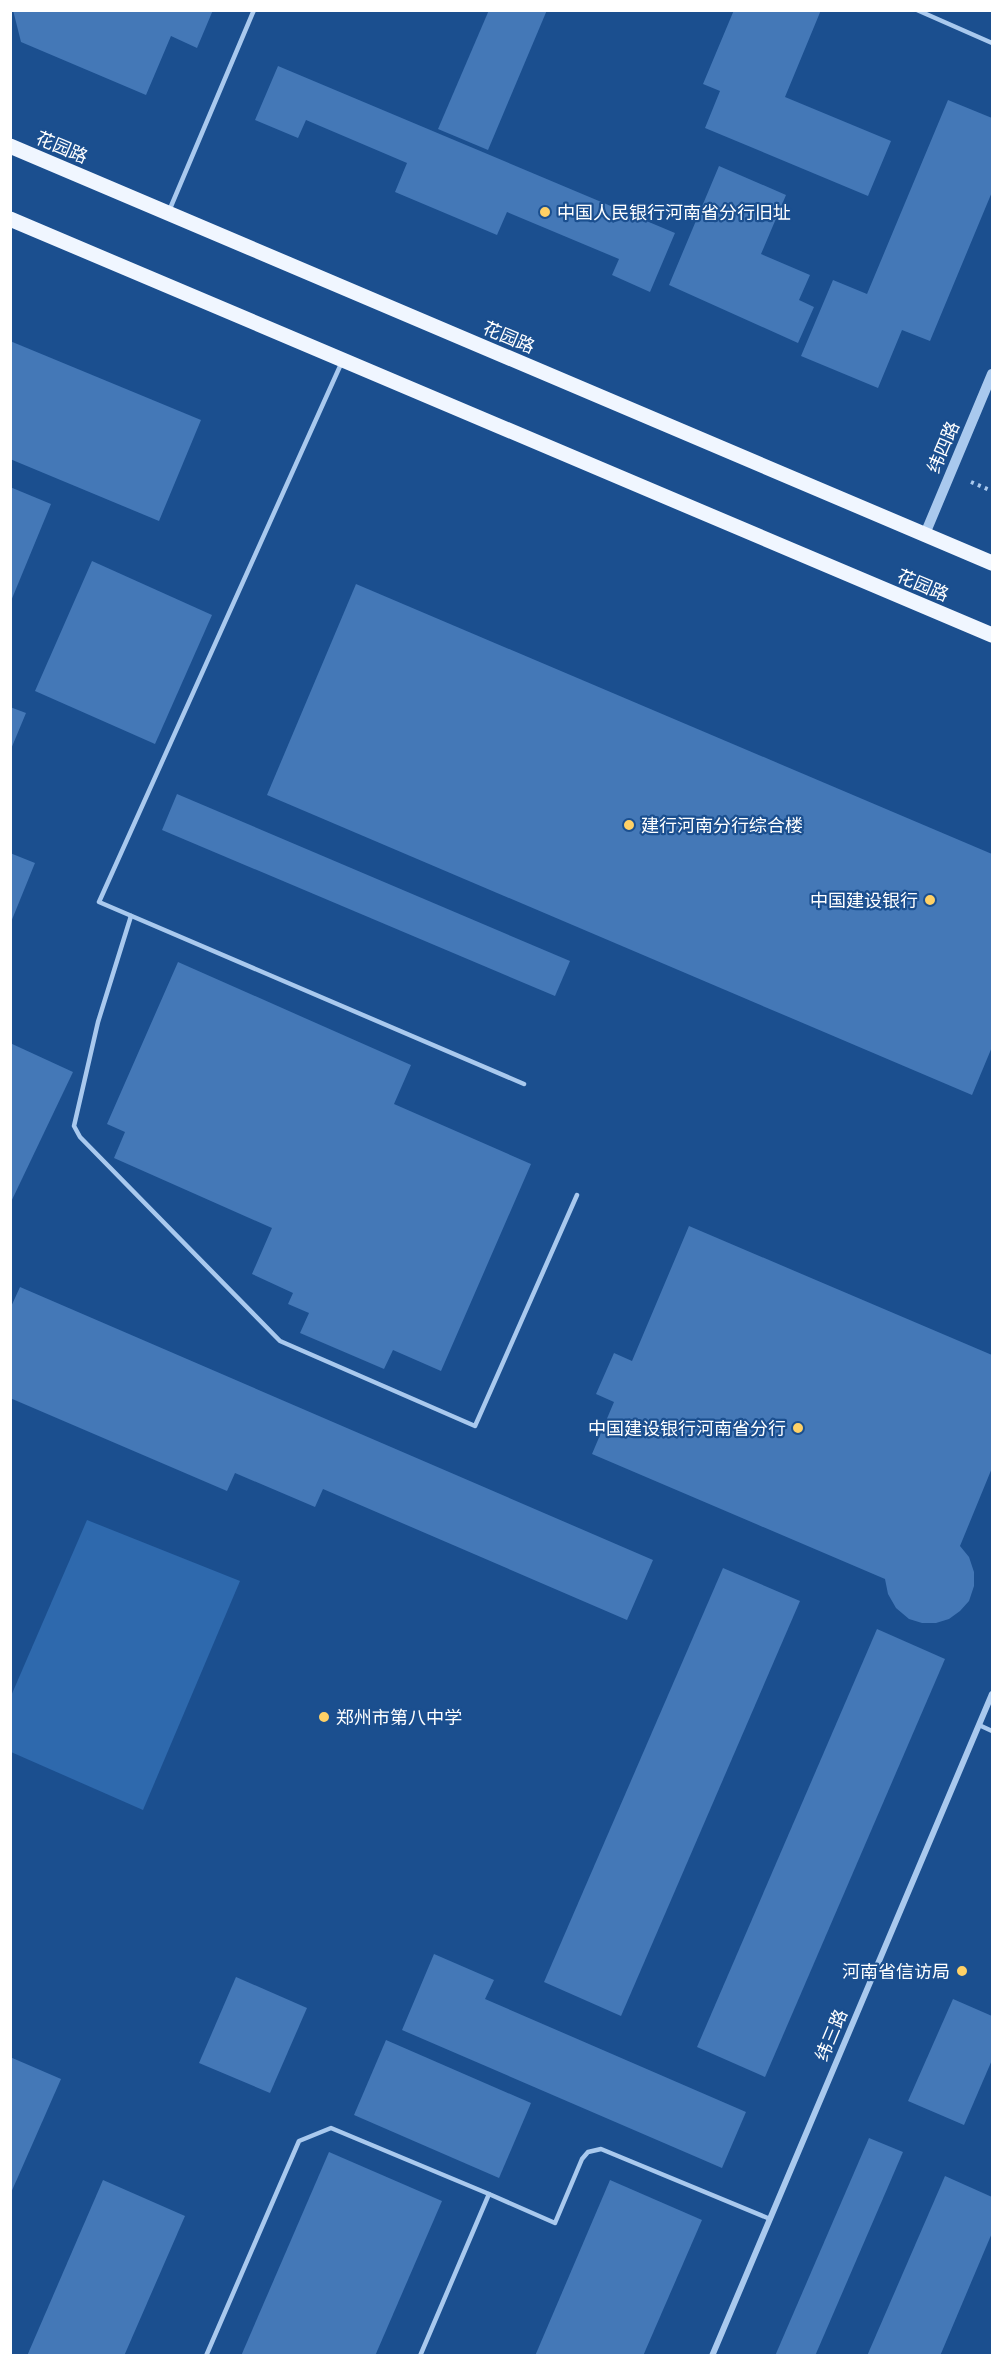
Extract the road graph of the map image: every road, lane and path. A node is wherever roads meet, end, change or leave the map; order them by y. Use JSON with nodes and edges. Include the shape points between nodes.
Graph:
{"nodes":[{"id":1,"x":254,"y":10,"type":"edge"},
{"id":2,"x":917,"y":10,"type":"edge"},
{"id":3,"x":993,"y":43,"type":"edge"},
{"id":4,"x":10,"y":146,"type":"edge"},
{"id":5,"x":168,"y":213,"type":"junction"},
{"id":6,"x":10,"y":219,"type":"edge"},
{"id":7,"x":343,"y":360,"type":"junction"},
{"id":8,"x":993,"y":374,"type":"edge"},
{"id":9,"x":924,"y":534,"type":"junction"},
{"id":10,"x":993,"y":563,"type":"edge"},
{"id":11,"x":993,"y":635,"type":"edge"},
{"id":12,"x":131,"y":916,"type":"junction"},
{"id":13,"x":524,"y":1083,"type":"dead end"},
{"id":14,"x":577,"y":1195,"type":"dead end"},
{"id":15,"x":993,"y":1694,"type":"edge"},
{"id":16,"x":979,"y":1725,"type":"junction"},
{"id":17,"x":993,"y":1731,"type":"edge"},
{"id":18,"x":489,"y":2194,"type":"junction"},
{"id":19,"x":770,"y":2219,"type":"junction"},
{"id":20,"x":206,"y":2355,"type":"edge"},
{"id":21,"x":420,"y":2355,"type":"edge"},
{"id":22,"x":712,"y":2355,"type":"edge"}],
"edges":[{"from":1,"to":5,"type":"lane"},
{"from":2,"to":3,"type":"lane"},
{"from":4,"to":5,"type":"main road","name":"花园路"},
{"from":5,"to":9,"type":"main road","name":"花园路"},
{"from":6,"to":7,"type":"main road","name":"花园路"},
{"from":7,"to":11,"type":"main road","name":"花园路"},
{"from":7,"to":12,"type":"lane","via":[[99,902]]},
{"from":8,"to":9,"type":"street","name":"纬四路"},
{"from":9,"to":10,"type":"main road","name":"花园路"},
{"from":12,"to":13,"type":"lane"},
{"from":12,"to":14,"type":"lane","via":[[98,1022],[74,1126],[80,1137],[280,1341],[475,1426]]},
{"from":15,"to":16,"type":"street","name":"纬三路"},
{"from":16,"to":17,"type":"lane"},
{"from":16,"to":19,"type":"street","name":"纬三路"},
{"from":18,"to":19,"type":"lane","via":[[555,2223],[582,2159],[588,2152],[601,2149]]},
{"from":18,"to":20,"type":"lane","via":[[331,2128],[299,2141]]},
{"from":18,"to":21,"type":"lane"},
{"from":19,"to":22,"type":"street","name":"纬三路"}]}
